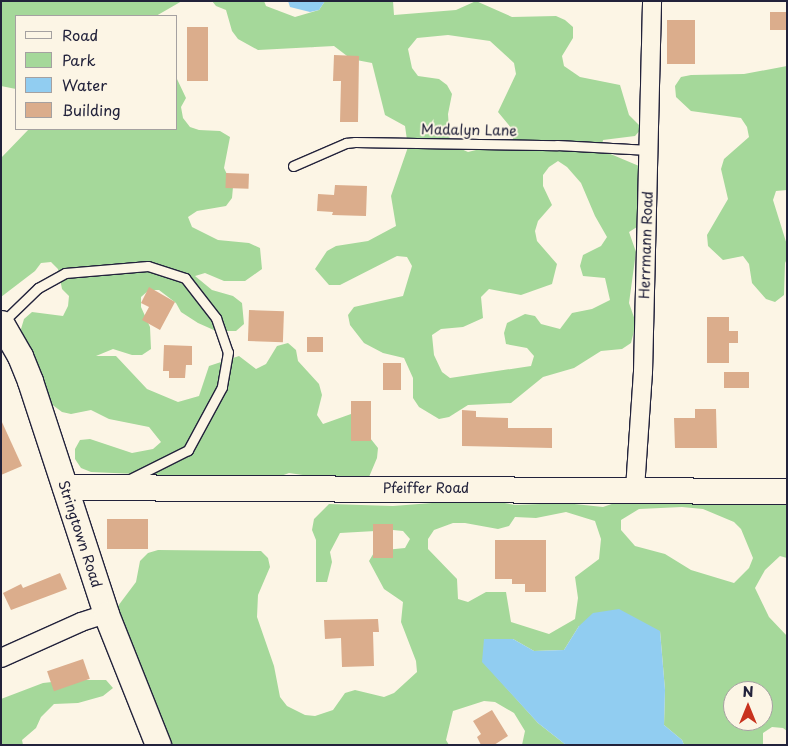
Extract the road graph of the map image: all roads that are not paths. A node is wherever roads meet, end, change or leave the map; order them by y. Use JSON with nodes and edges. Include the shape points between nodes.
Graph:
{"nodes":[{"id":1,"x":652,"y":1,"type":"edge"},
{"id":2,"x":649,"y":150,"type":"junction"},
{"id":3,"x":293,"y":166,"type":"dead end"},
{"id":4,"x":1,"y":322,"type":"edge"},
{"id":5,"x":65,"y":486,"type":"junction"},
{"id":6,"x":114,"y":488,"type":"junction"},
{"id":7,"x":635,"y":490,"type":"junction"},
{"id":8,"x":787,"y":490,"type":"edge"},
{"id":9,"x":106,"y":614,"type":"junction"},
{"id":10,"x":1,"y":658,"type":"edge"},
{"id":11,"x":158,"y":745,"type":"edge"}],
"edges":[{"from":1,"to":2,"type":"street","name":"Herrmann Road"},
{"from":2,"to":3,"type":"lane","name":"Madalyn Lane","via":[[355,142]]},
{"from":2,"to":7,"type":"street","name":"Herrmann Road","via":[[643,372]]},
{"from":4,"to":5,"type":"street","name":"Stringtown Road","via":[[30,381]]},
{"from":4,"to":6,"type":"lane","via":[[38,288],[65,273],[148,266],[185,278],[216,318],[228,352],[222,387],[188,450]]},
{"from":5,"to":6,"type":"street","name":"Pfeiffer Road"},
{"from":5,"to":9,"type":"street","name":"Stringtown Road"},
{"from":6,"to":7,"type":"street","name":"Pfeiffer Road"},
{"from":7,"to":8,"type":"street","name":"Pfeiffer Road"},
{"from":9,"to":10,"type":"street"},
{"from":9,"to":11,"type":"street","name":"Stringtown Road"}]}
